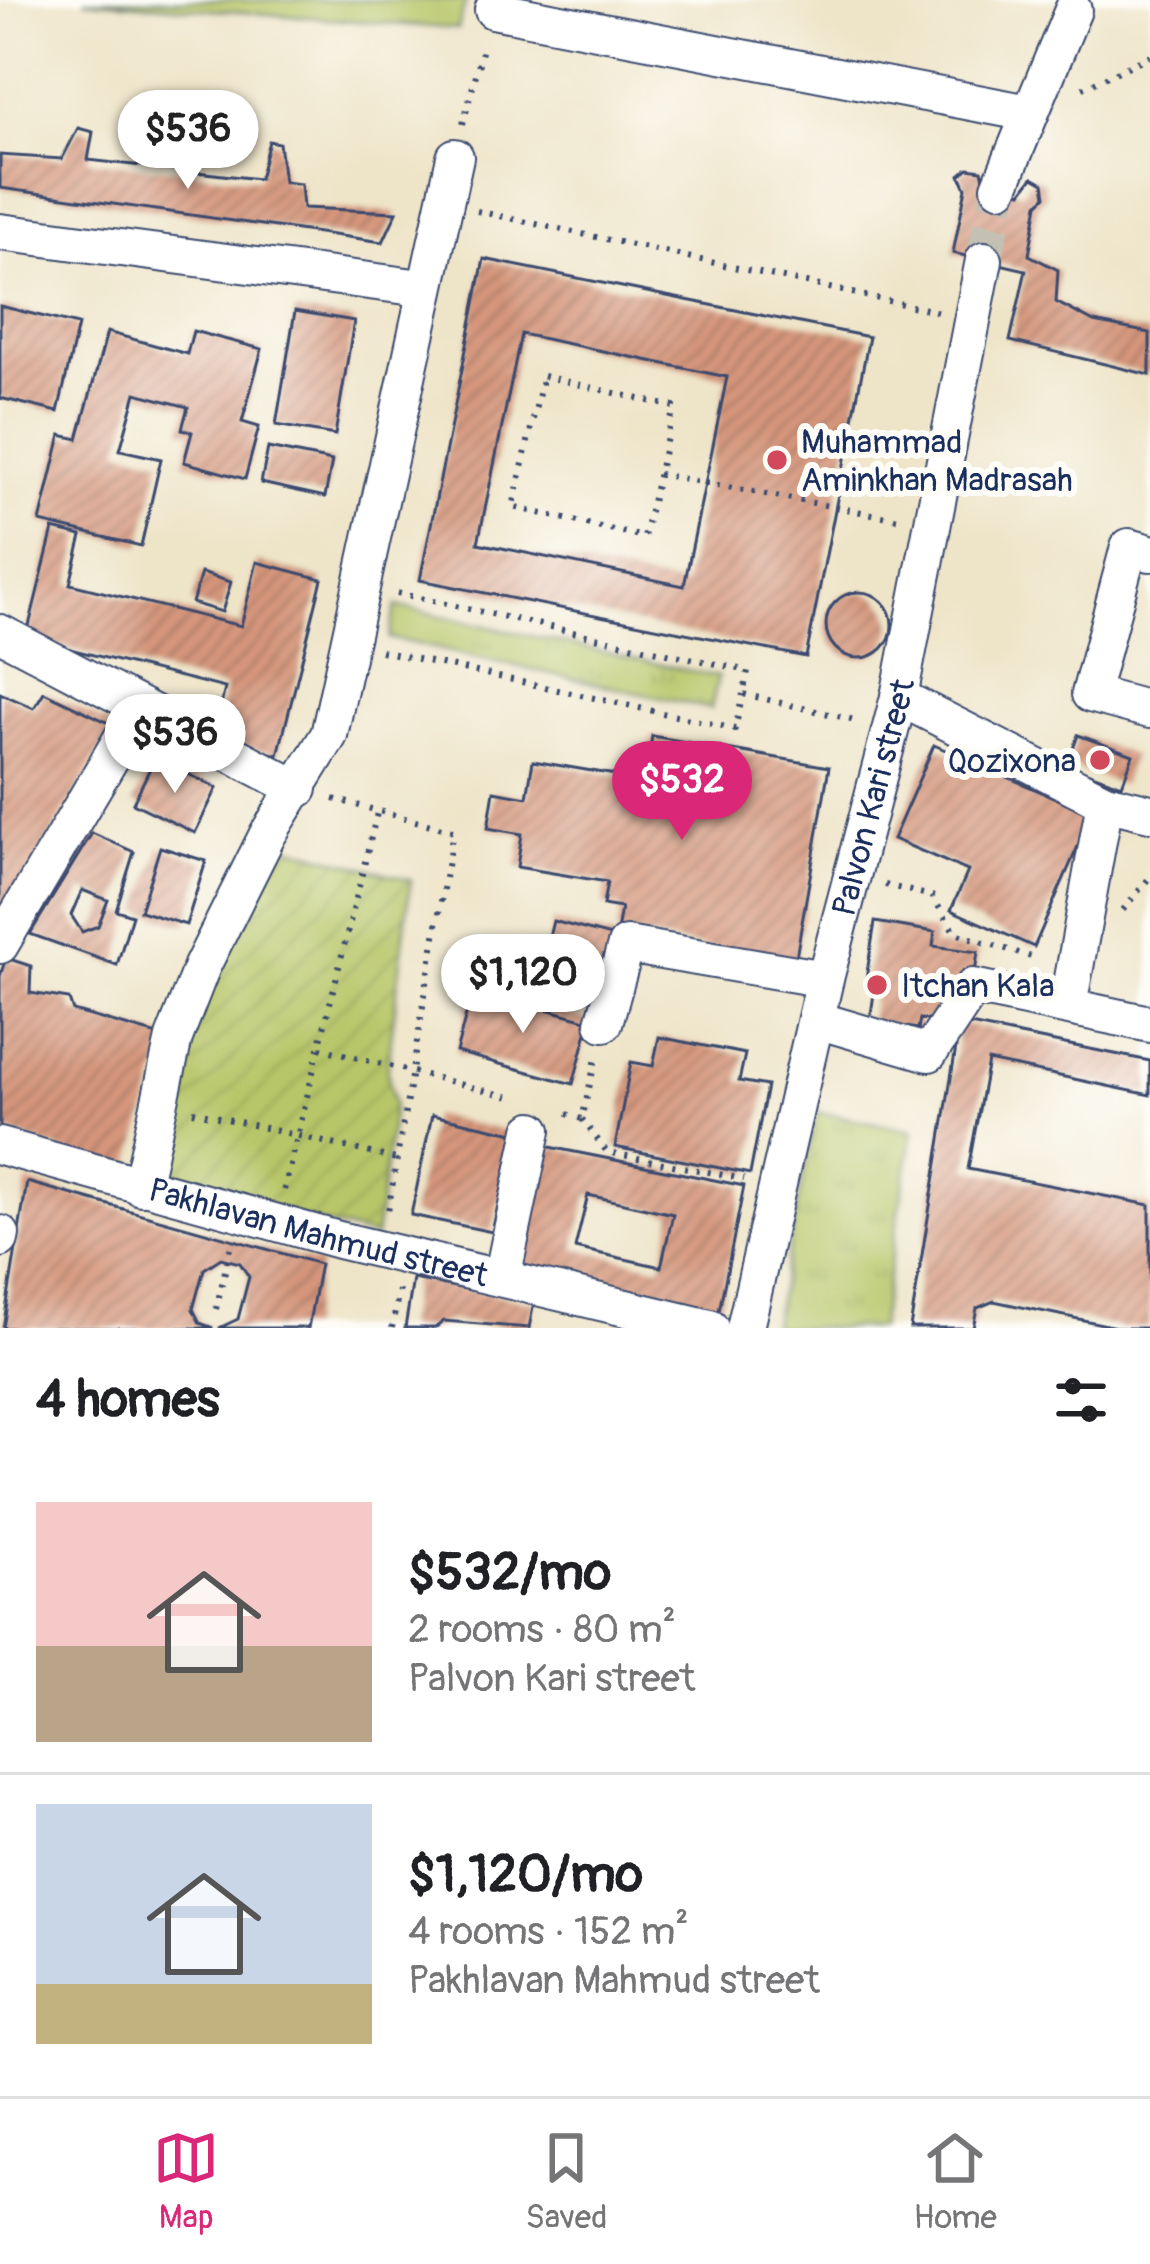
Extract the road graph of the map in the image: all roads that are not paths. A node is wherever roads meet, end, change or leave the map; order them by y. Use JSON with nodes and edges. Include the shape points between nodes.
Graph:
{"nodes":[{"id":1,"x":493,"y":10,"type":"road end"},
{"id":2,"x":1072,"y":10,"type":"dead end"},
{"id":3,"x":555,"y":11,"type":"edge"},
{"id":4,"x":1029,"y":113,"type":"junction"},
{"id":5,"x":455,"y":157,"type":"dead end"},
{"id":6,"x":1000,"y":187,"type":"tunnel mouth"},
{"id":7,"x":0,"y":232,"type":"edge"},
{"id":8,"x":984,"y":260,"type":"tunnel mouth"},
{"id":9,"x":422,"y":288,"type":"junction"},
{"id":10,"x":1150,"y":553,"type":"edge"},
{"id":11,"x":0,"y":633,"type":"edge"},
{"id":12,"x":898,"y":697,"type":"junction"},
{"id":13,"x":140,"y":708,"type":"junction"},
{"id":14,"x":1150,"y":710,"type":"edge"},
{"id":15,"x":299,"y":789,"type":"junction"},
{"id":16,"x":1105,"y":802,"type":"junction"},
{"id":17,"x":1150,"y":813,"type":"edge"},
{"id":18,"x":0,"y":945,"type":"edge"},
{"id":19,"x":825,"y":980,"type":"junction"},
{"id":20,"x":1071,"y":988,"type":"junction"},
{"id":21,"x":817,"y":1020,"type":"junction"},
{"id":22,"x":604,"y":1023,"type":"road end"},
{"id":23,"x":1150,"y":1024,"type":"edge"},
{"id":24,"x":533,"y":1113,"type":"road end"},
{"id":25,"x":0,"y":1146,"type":"edge"},
{"id":26,"x":141,"y":1186,"type":"junction"},
{"id":27,"x":502,"y":1278,"type":"junction"},
{"id":28,"x":710,"y":1328,"type":"edge"},
{"id":29,"x":745,"y":1328,"type":"edge"}],
"edges":[{"from":1,"to":3,"type":"street"},
{"from":2,"to":4,"type":"street"},
{"from":3,"to":4,"type":"street"},
{"from":4,"to":6,"type":"street"},
{"from":5,"to":9,"type":"street"},
{"from":7,"to":9,"type":"street"},
{"from":8,"to":12,"type":"street","name":"Palvon Kari street"},
{"from":9,"to":15,"type":"street","via":[[329,735]]},
{"from":10,"to":14,"type":"street","via":[[1129,547],[1090,694]]},
{"from":11,"to":13,"type":"street"},
{"from":12,"to":16,"type":"street"},
{"from":12,"to":19,"type":"street","name":"Palvon Kari street"},
{"from":13,"to":15,"type":"street"},
{"from":13,"to":18,"type":"street"},
{"from":15,"to":26,"type":"street","via":[[202,966],[174,1039]]},
{"from":16,"to":17,"type":"street"},
{"from":16,"to":20,"type":"street"},
{"from":19,"to":21,"type":"street","name":"Palvon Kari street"},
{"from":19,"to":22,"type":"street","via":[[626,945]]},
{"from":20,"to":21,"type":"street","via":[[974,987],[929,1053]]},
{"from":20,"to":23,"type":"street"},
{"from":21,"to":29,"type":"street","name":"Palvon Kari street"},
{"from":24,"to":27,"type":"street"},
{"from":25,"to":26,"type":"street","name":"Pakhlavan Mahmud street"},
{"from":26,"to":27,"type":"street","name":"Pakhlavan Mahmud street"},
{"from":27,"to":28,"type":"street","name":"Pakhlavan Mahmud street"}]}
